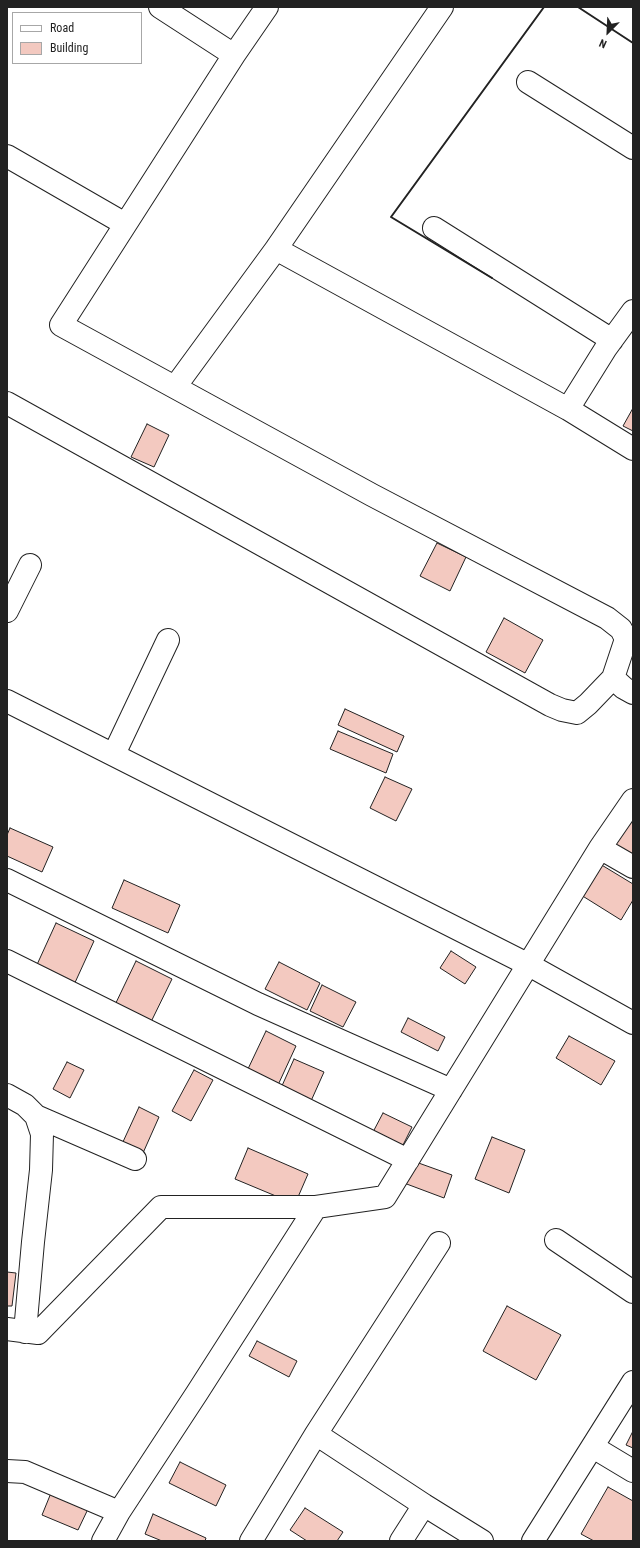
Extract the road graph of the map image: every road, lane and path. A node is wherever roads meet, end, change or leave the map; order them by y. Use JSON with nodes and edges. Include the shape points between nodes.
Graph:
{"nodes":[{"id":1,"x":160,"y":7,"type":"edge"},
{"id":2,"x":267,"y":7,"type":"edge"},
{"id":3,"x":442,"y":7,"type":"edge"},
{"id":4,"x":234,"y":55,"type":"junction"},
{"id":5,"x":528,"y":82,"type":"dead end"},
{"id":6,"x":633,"y":148,"type":"edge"},
{"id":7,"x":7,"y":156,"type":"edge"},
{"id":8,"x":125,"y":224,"type":"junction"},
{"id":9,"x":434,"y":228,"type":"dead end"},
{"id":10,"x":276,"y":249,"type":"junction"},
{"id":11,"x":633,"y":311,"type":"edge"},
{"id":12,"x":612,"y":340,"type":"junction"},
{"id":13,"x":174,"y":388,"type":"junction"},
{"id":14,"x":7,"y":403,"type":"edge"},
{"id":15,"x":568,"y":410,"type":"junction"},
{"id":16,"x":633,"y":449,"type":"edge"},
{"id":17,"x":30,"y":565,"type":"dead end"},
{"id":18,"x":7,"y":611,"type":"edge"},
{"id":19,"x":168,"y":640,"type":"dead end"},
{"id":20,"x":613,"y":678,"type":"junction"},
{"id":21,"x":633,"y":694,"type":"edge"},
{"id":22,"x":7,"y":701,"type":"edge"},
{"id":23,"x":114,"y":754,"type":"junction"},
{"id":24,"x":633,"y":800,"type":"edge"},
{"id":25,"x":600,"y":848,"type":"junction"},
{"id":26,"x":633,"y":867,"type":"edge"},
{"id":27,"x":7,"y":880,"type":"edge"},
{"id":28,"x":7,"y":961,"type":"edge"},
{"id":29,"x":529,"y":965,"type":"junction"},
{"id":30,"x":633,"y":1023,"type":"edge"},
{"id":31,"x":451,"y":1090,"type":"junction"},
{"id":32,"x":7,"y":1095,"type":"edge"},
{"id":33,"x":36,"y":1116,"type":"junction"},
{"id":34,"x":135,"y":1159,"type":"dead end"},
{"id":35,"x":408,"y":1160,"type":"junction"},
{"id":36,"x":316,"y":1207,"type":"junction"},
{"id":37,"x":556,"y":1240,"type":"dead end"},
{"id":38,"x":439,"y":1243,"type":"dead end"},
{"id":39,"x":633,"y":1292,"type":"edge"},
{"id":40,"x":16,"y":1330,"type":"edge"},
{"id":41,"x":633,"y":1382,"type":"edge"},
{"id":42,"x":316,"y":1434,"type":"junction"},
{"id":43,"x":593,"y":1447,"type":"junction"},
{"id":44,"x":7,"y":1471,"type":"edge"},
{"id":45,"x":633,"y":1472,"type":"edge"},
{"id":46,"x":424,"y":1505,"type":"junction"},
{"id":47,"x":119,"y":1512,"type":"junction"},
{"id":48,"x":103,"y":1541,"type":"edge"},
{"id":49,"x":251,"y":1541,"type":"edge"},
{"id":50,"x":401,"y":1541,"type":"edge"},
{"id":51,"x":482,"y":1541,"type":"edge"},
{"id":52,"x":533,"y":1541,"type":"edge"}],
"edges":[{"from":1,"to":4,"type":"street"},
{"from":2,"to":4,"type":"street"},
{"from":3,"to":10,"type":"street"},
{"from":4,"to":8,"type":"street"},
{"from":5,"to":6,"type":"street"},
{"from":7,"to":8,"type":"street"},
{"from":8,"to":13,"type":"street","via":[[60,325]]},
{"from":9,"to":12,"type":"street"},
{"from":10,"to":13,"type":"street"},
{"from":10,"to":15,"type":"street"},
{"from":11,"to":12,"type":"street"},
{"from":12,"to":15,"type":"street"},
{"from":13,"to":20,"type":"street","via":[[607,618],[621,629],[626,640]]},
{"from":14,"to":20,"type":"street","via":[[550,705],[577,713]]},
{"from":15,"to":16,"type":"street"},
{"from":17,"to":18,"type":"street"},
{"from":19,"to":23,"type":"street"},
{"from":20,"to":21,"type":"street"},
{"from":22,"to":23,"type":"street"},
{"from":23,"to":29,"type":"street"},
{"from":24,"to":25,"type":"street"},
{"from":25,"to":26,"type":"street"},
{"from":25,"to":29,"type":"street"},
{"from":27,"to":31,"type":"street","via":[[258,1004]]},
{"from":28,"to":35,"type":"street"},
{"from":29,"to":30,"type":"street"},
{"from":29,"to":31,"type":"street"},
{"from":31,"to":35,"type":"street"},
{"from":32,"to":33,"type":"street","via":[[25,1105]]},
{"from":33,"to":34,"type":"street"},
{"from":33,"to":40,"type":"street","via":[[42,1134],[41,1170],[33,1242]]},
{"from":35,"to":36,"type":"street","via":[[385,1197]]},
{"from":36,"to":40,"type":"street","via":[[161,1207],[38,1333]]},
{"from":36,"to":47,"type":"street"},
{"from":37,"to":39,"type":"street"},
{"from":38,"to":42,"type":"street"},
{"from":41,"to":43,"type":"street"},
{"from":42,"to":46,"type":"street"},
{"from":42,"to":49,"type":"street"},
{"from":43,"to":45,"type":"street"},
{"from":43,"to":52,"type":"street"},
{"from":44,"to":47,"type":"street","via":[[25,1472]]},
{"from":46,"to":50,"type":"street"},
{"from":46,"to":51,"type":"street"},
{"from":47,"to":48,"type":"street"}]}
